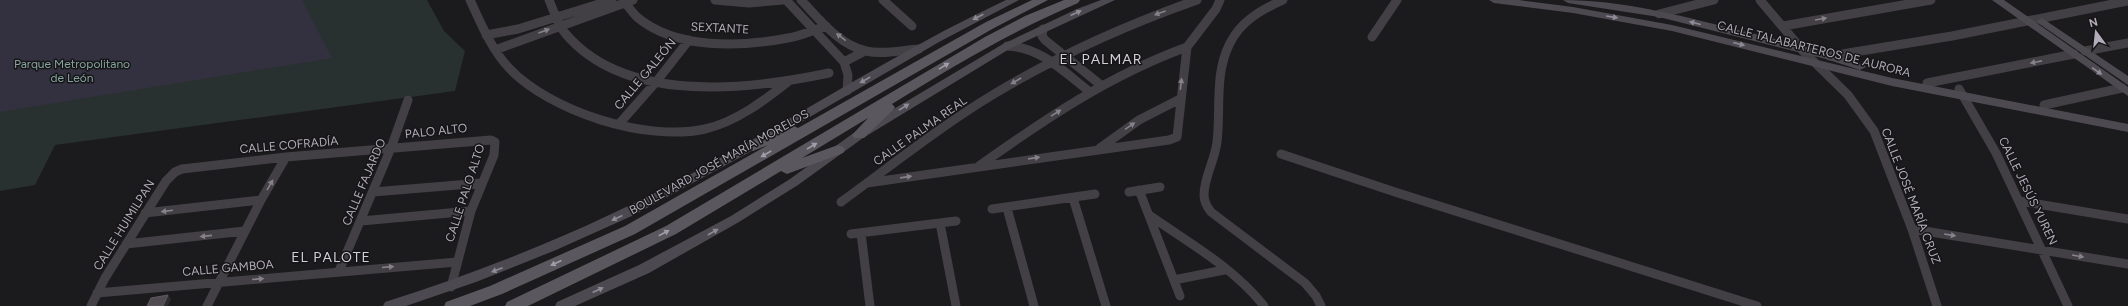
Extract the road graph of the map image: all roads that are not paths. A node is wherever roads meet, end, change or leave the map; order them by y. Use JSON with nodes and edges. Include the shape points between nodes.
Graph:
{"nodes":[{"id":1,"x":470,"y":0,"type":"edge"},
{"id":2,"x":549,"y":0,"type":"edge"},
{"id":3,"x":612,"y":0,"type":"edge"},
{"id":4,"x":633,"y":0,"type":"edge"},
{"id":5,"x":715,"y":0,"type":"edge"},
{"id":6,"x":783,"y":0,"type":"edge"},
{"id":7,"x":786,"y":0,"type":"edge"},
{"id":8,"x":801,"y":0,"type":"edge"},
{"id":9,"x":883,"y":0,"type":"edge"},
{"id":10,"x":1014,"y":0,"type":"edge"},
{"id":11,"x":1042,"y":0,"type":"edge"},
{"id":12,"x":1074,"y":0,"type":"edge"},
{"id":13,"x":1110,"y":0,"type":"edge"},
{"id":14,"x":1197,"y":0,"type":"edge"},
{"id":15,"x":1220,"y":0,"type":"edge"},
{"id":16,"x":1283,"y":0,"type":"edge"},
{"id":17,"x":1397,"y":0,"type":"edge"},
{"id":18,"x":1494,"y":0,"type":"edge"},
{"id":19,"x":1714,"y":0,"type":"edge"},
{"id":20,"x":1760,"y":0,"type":"edge"},
{"id":21,"x":1931,"y":0,"type":"edge"},
{"id":22,"x":1997,"y":0,"type":"edge"},
{"id":23,"x":2010,"y":0,"type":"edge"},
{"id":24,"x":624,"y":1,"type":"edge"},
{"id":25,"x":2128,"y":1,"type":"edge"},
{"id":26,"x":1572,"y":2,"type":"edge"},
{"id":27,"x":1659,"y":14,"type":"junction"},
{"id":28,"x":2032,"y":20,"type":"junction"},
{"id":29,"x":559,"y":21,"type":"junction"},
{"id":30,"x":826,"y":26,"type":"junction"},
{"id":31,"x":912,"y":26,"type":"dead end"},
{"id":32,"x":1783,"y":26,"type":"junction"},
{"id":33,"x":1043,"y":28,"type":"junction"},
{"id":34,"x":518,"y":29,"type":"junction"},
{"id":35,"x":815,"y":30,"type":"junction"},
{"id":36,"x":486,"y":35,"type":"junction"},
{"id":37,"x":1372,"y":37,"type":"dead end"},
{"id":38,"x":524,"y":38,"type":"junction"},
{"id":39,"x":689,"y":40,"type":"junction"},
{"id":40,"x":2128,"y":42,"type":"edge"},
{"id":41,"x":1007,"y":46,"type":"junction"},
{"id":42,"x":1187,"y":47,"type":"junction"},
{"id":43,"x":918,"y":49,"type":"junction"},
{"id":44,"x":495,"y":50,"type":"junction"},
{"id":45,"x":865,"y":50,"type":"junction"},
{"id":46,"x":1803,"y":51,"type":"junction"},
{"id":47,"x":2085,"y":51,"type":"junction"},
{"id":48,"x":2074,"y":54,"type":"junction"},
{"id":49,"x":1063,"y":55,"type":"junction"},
{"id":50,"x":1830,"y":56,"type":"junction"},
{"id":51,"x":844,"y":62,"type":"junction"},
{"id":52,"x":1050,"y":62,"type":"junction"},
{"id":53,"x":1818,"y":64,"type":"junction"},
{"id":54,"x":829,"y":73,"type":"dead end"},
{"id":55,"x":789,"y":81,"type":"junction"},
{"id":56,"x":656,"y":82,"type":"junction"},
{"id":57,"x":1927,"y":83,"type":"junction"},
{"id":58,"x":910,"y":86,"type":"junction"},
{"id":59,"x":1102,"y":86,"type":"junction"},
{"id":60,"x":2126,"y":87,"type":"edge"},
{"id":61,"x":847,"y":91,"type":"junction"},
{"id":62,"x":1090,"y":92,"type":"junction"},
{"id":63,"x":1961,"y":93,"type":"junction"},
{"id":64,"x":1180,"y":99,"type":"junction"},
{"id":65,"x":408,"y":100,"type":"dead end"},
{"id":66,"x":2044,"y":105,"type":"junction"},
{"id":67,"x":839,"y":112,"type":"junction"},
{"id":68,"x":2128,"y":121,"type":"edge"},
{"id":69,"x":619,"y":124,"type":"junction"},
{"id":70,"x":2128,"y":128,"type":"edge"},
{"id":71,"x":859,"y":135,"type":"junction"},
{"id":72,"x":484,"y":139,"type":"joint"},
{"id":73,"x":753,"y":146,"type":"junction"},
{"id":74,"x":391,"y":148,"type":"junction"},
{"id":75,"x":1098,"y":149,"type":"junction"},
{"id":76,"x":838,"y":150,"type":"junction"},
{"id":77,"x":1281,"y":154,"type":"dead end"},
{"id":78,"x":286,"y":157,"type":"junction"},
{"id":79,"x":978,"y":166,"type":"junction"},
{"id":80,"x":188,"y":167,"type":"joint"},
{"id":81,"x":759,"y":179,"type":"junction"},
{"id":82,"x":482,"y":183,"type":"junction"},
{"id":83,"x":867,"y":183,"type":"junction"},
{"id":84,"x":1160,"y":187,"type":"dead end"},
{"id":85,"x":1139,"y":190,"type":"junction"},
{"id":86,"x":373,"y":192,"type":"junction"},
{"id":87,"x":1128,"y":192,"type":"dead end"},
{"id":88,"x":1094,"y":194,"type":"dead end"},
{"id":89,"x":1073,"y":198,"type":"junction"},
{"id":90,"x":261,"y":200,"type":"junction"},
{"id":91,"x":2019,"y":201,"type":"junction"},
{"id":92,"x":841,"y":202,"type":"dead end"},
{"id":93,"x":1007,"y":208,"type":"junction"},
{"id":94,"x":471,"y":210,"type":"junction"},
{"id":95,"x":992,"y":210,"type":"dead end"},
{"id":96,"x":145,"y":213,"type":"junction"},
{"id":97,"x":1149,"y":215,"type":"junction"},
{"id":98,"x":2128,"y":219,"type":"edge"},
{"id":99,"x":361,"y":221,"type":"junction"},
{"id":100,"x":956,"y":221,"type":"dead end"},
{"id":101,"x":940,"y":223,"type":"junction"},
{"id":102,"x":1912,"y":229,"type":"junction"},
{"id":103,"x":245,"y":232,"type":"junction"},
{"id":104,"x":861,"y":233,"type":"junction"},
{"id":105,"x":851,"y":234,"type":"dead end"},
{"id":106,"x":126,"y":244,"type":"junction"},
{"id":107,"x":2042,"y":250,"type":"junction"},
{"id":108,"x":457,"y":262,"type":"junction"},
{"id":109,"x":2128,"y":264,"type":"edge"},
{"id":110,"x":1224,"y":270,"type":"junction"},
{"id":111,"x":339,"y":272,"type":"junction"},
{"id":112,"x":1174,"y":280,"type":"junction"},
{"id":113,"x":220,"y":282,"type":"junction"},
{"id":114,"x":451,"y":287,"type":"junction"},
{"id":115,"x":97,"y":293,"type":"junction"},
{"id":116,"x":1180,"y":296,"type":"dead end"},
{"id":117,"x":91,"y":306,"type":"edge"},
{"id":118,"x":207,"y":306,"type":"edge"},
{"id":119,"x":390,"y":306,"type":"edge"},
{"id":120,"x":452,"y":306,"type":"edge"},
{"id":121,"x":516,"y":306,"type":"edge"},
{"id":122,"x":562,"y":306,"type":"edge"},
{"id":123,"x":870,"y":306,"type":"edge"},
{"id":124,"x":956,"y":306,"type":"edge"},
{"id":125,"x":1034,"y":306,"type":"edge"},
{"id":126,"x":1106,"y":306,"type":"edge"},
{"id":127,"x":1264,"y":306,"type":"edge"},
{"id":128,"x":1321,"y":306,"type":"edge"},
{"id":129,"x":1757,"y":306,"type":"edge"},
{"id":130,"x":1937,"y":306,"type":"edge"},
{"id":131,"x":2068,"y":306,"type":"edge"}],
"edges":[{"from":1,"to":36,"type":"street"},
{"from":2,"to":29,"type":"street"},
{"from":3,"to":29,"type":"street"},
{"from":4,"to":24,"type":"street"},
{"from":5,"to":6,"type":"street","via":[[749,4]]},
{"from":7,"to":35,"type":"street"},
{"from":8,"to":30,"type":"street"},
{"from":9,"to":31,"type":"street"},
{"from":10,"to":43,"type":"street","name":"BOULEVARD JOSÉ MARÍA MORELOS","one_way":true},
{"from":11,"to":67,"type":"main road","name":"BOULEVARD JOSÉ MARÍA MORELOS","via":[[990,25]]},
{"from":58,"to":12,"type":"main road","one_way":true,"via":[[1008,29]]},
{"from":33,"to":13,"type":"street","one_way":true},
{"from":14,"to":49,"type":"street","name":"CALLE PALMA REAL","one_way":true,"via":[[1133,23]]},
{"from":15,"to":42,"type":"street","name":"CALLE PALMA REAL"},
{"from":16,"to":128,"type":"street","via":[[1259,11],[1247,20],[1225,52],[1220,74],[1217,142],[1204,196],[1211,212],[1305,283]]},
{"from":17,"to":37,"type":"street"},
{"from":18,"to":26,"type":"street","name":"CALLE TALABARTEROS DE AURORA"},
{"from":19,"to":27,"type":"street"},
{"from":20,"to":32,"type":"street","name":"CALLE JOSÉ MARÍA CRUZ"},
{"from":32,"to":21,"type":"street","one_way":true},
{"from":22,"to":28,"type":"street"},
{"from":23,"to":28,"type":"street"},
{"from":24,"to":29,"type":"street"},
{"from":24,"to":39,"type":"street","name":"SEXTANTE","via":[[631,12],[645,23]]},
{"from":25,"to":28,"type":"street"},
{"from":26,"to":27,"type":"street","name":"CALLE TALABARTEROS DE AURORA"},
{"from":26,"to":53,"type":"street","name":"CALLE TALABARTEROS DE AURORA","one_way":true},
{"from":46,"to":27,"type":"street","name":"CALLE TALABARTEROS DE AURORA","one_way":true},
{"from":28,"to":47,"type":"street"},
{"from":28,"to":48,"type":"street"},
{"from":28,"to":50,"type":"street"},
{"from":29,"to":34,"type":"street"},
{"from":38,"to":29,"type":"street","one_way":true},
{"from":29,"to":56,"type":"street","via":[[564,32],[582,51],[617,71]]},
{"from":30,"to":35,"type":"street","name":"SEXTANTE"},
{"from":45,"to":30,"type":"street","one_way":true,"via":[[845,41]]},
{"from":32,"to":46,"type":"street","name":"CALLE JOSÉ MARÍA CRUZ"},
{"from":33,"to":41,"type":"street"},
{"from":33,"to":49,"type":"street","via":[[1043,38]]},
{"from":34,"to":36,"type":"street"},
{"from":34,"to":38,"type":"street"},
{"from":35,"to":39,"type":"street","name":"SEXTANTE","via":[[790,38],[753,43]]},
{"from":35,"to":51,"type":"street"},
{"from":36,"to":44,"type":"street"},
{"from":38,"to":44,"type":"street"},
{"from":39,"to":56,"type":"street","name":"CALLE GALEÓN"},
{"from":40,"to":47,"type":"street"},
{"from":41,"to":52,"type":"street","via":[[1030,48]]},
{"from":71,"to":41,"type":"street","one_way":true},
{"from":42,"to":59,"type":"street","via":[[1134,68]]},
{"from":64,"to":42,"type":"street","name":"CALLE PALMA REAL","one_way":true},
{"from":43,"to":45,"type":"street"},
{"from":43,"to":61,"type":"street","name":"BOULEVARD JOSÉ MARÍA MORELOS","one_way":true},
{"from":44,"to":69,"type":"street","via":[[510,69],[544,96],[575,110]]},
{"from":45,"to":51,"type":"street"},
{"from":46,"to":50,"type":"street","name":"CALLE TALABARTEROS DE AURORA"},
{"from":46,"to":53,"type":"street","name":"CALLE JOSÉ MARÍA CRUZ"},
{"from":47,"to":60,"type":"street"},
{"from":48,"to":57,"type":"street","one_way":true},
{"from":48,"to":60,"type":"street","one_way":true},
{"from":49,"to":52,"type":"street","name":"CALLE PALMA REAL"},
{"from":49,"to":59,"type":"street"},
{"from":50,"to":57,"type":"street","name":"CALLE TALABARTEROS DE AURORA","via":[[1880,74]]},
{"from":51,"to":61,"type":"street","via":[[848,75]]},
{"from":52,"to":62,"type":"street"},
{"from":52,"to":83,"type":"street","name":"CALLE PALMA REAL","one_way":true,"via":[[967,111]]},
{"from":53,"to":63,"type":"street","name":"CALLE TALABARTEROS DE AURORA"},
{"from":53,"to":102,"type":"street","name":"CALLE JOSÉ MARÍA CRUZ","via":[[1857,106],[1874,131]]},
{"from":54,"to":55,"type":"street"},
{"from":55,"to":56,"type":"street","via":[[713,87]]},
{"from":55,"to":69,"type":"street","via":[[735,116],[705,129],[675,132]]},
{"from":56,"to":69,"type":"street","name":"CALLE GALEÓN"},
{"from":57,"to":63,"type":"street","name":"CALLE TALABARTEROS DE AURORA"},
{"from":58,"to":71,"type":"main road"},
{"from":81,"to":58,"type":"main road","one_way":true},
{"from":59,"to":62,"type":"street"},
{"from":60,"to":66,"type":"street"},
{"from":61,"to":73,"type":"street","name":"BOULEVARD JOSÉ MARÍA MORELOS"},
{"from":79,"to":62,"type":"street","one_way":true},
{"from":63,"to":66,"type":"street","name":"CALLE TALABARTEROS DE AURORA"},
{"from":63,"to":70,"type":"street","name":"CALLE TALABARTEROS DE AURORA"},
{"from":63,"to":91,"type":"street","name":"CALLE JESÚS YUREN","via":[[1996,153]]},
{"from":75,"to":64,"type":"street","name":"CALLE PALMA REAL","one_way":true,"via":[[1139,120]]},
{"from":64,"to":75,"type":"street","name":"CALLE PALMA REAL","via":[[1177,137]]},
{"from":65,"to":74,"type":"street","name":"CALLE FAJARDO"},
{"from":66,"to":68,"type":"street","name":"CALLE TALABARTEROS DE AURORA"},
{"from":67,"to":73,"type":"main road"},
{"from":67,"to":120,"type":"main road","name":"BOULEVARD JOSÉ MARÍA MORELOS","one_way":true,"via":[[605,242],[496,290]]},
{"from":71,"to":76,"type":"street"},
{"from":72,"to":74,"type":"street","name":"PALO ALTO"},
{"from":72,"to":82,"type":"street","name":"CALLE PALO ALTO","via":[[495,142],[495,146]]},
{"from":73,"to":114,"type":"street","name":"BOULEVARD JOSÉ MARÍA MORELOS","one_way":true,"via":[[619,217]]},
{"from":74,"to":78,"type":"street","name":"CALLE COFRADÍA"},
{"from":74,"to":86,"type":"street","name":"CALLE FAJARDO"},
{"from":79,"to":75,"type":"street","name":"CALLE PALMA REAL","one_way":true},
{"from":76,"to":81,"type":"main road"},
{"from":122,"to":76,"type":"street","one_way":true,"via":[[644,269],[703,238],[794,182]]},
{"from":77,"to":129,"type":"street"},
{"from":78,"to":80,"type":"street","name":"CALLE COFRADÍA"},
{"from":90,"to":78,"type":"street","one_way":true},
{"from":83,"to":79,"type":"street","name":"CALLE PALMA REAL","one_way":true},
{"from":80,"to":96,"type":"street","name":"CALLE HUIMILPAN","via":[[170,176]]},
{"from":121,"to":81,"type":"main road","one_way":true,"via":[[671,230]]},
{"from":82,"to":86,"type":"street"},
{"from":82,"to":94,"type":"street","name":"CALLE PALO ALTO"},
{"from":83,"to":92,"type":"street"},
{"from":84,"to":85,"type":"street"},
{"from":85,"to":87,"type":"street"},
{"from":85,"to":97,"type":"street"},
{"from":86,"to":99,"type":"street","name":"CALLE FAJARDO"},
{"from":88,"to":89,"type":"street"},
{"from":89,"to":93,"type":"street"},
{"from":89,"to":126,"type":"street"},
{"from":90,"to":96,"type":"street","one_way":true},
{"from":90,"to":103,"type":"street"},
{"from":91,"to":98,"type":"street"},
{"from":91,"to":107,"type":"street","name":"CALLE JESÚS YUREN"},
{"from":93,"to":95,"type":"street"},
{"from":93,"to":125,"type":"street"},
{"from":94,"to":99,"type":"street"},
{"from":94,"to":108,"type":"street","name":"CALLE PALO ALTO"},
{"from":96,"to":106,"type":"street","name":"CALLE HUIMILPAN"},
{"from":97,"to":110,"type":"street","via":[[1203,252]]},
{"from":97,"to":112,"type":"street"},
{"from":99,"to":111,"type":"street","name":"CALLE FAJARDO"},
{"from":100,"to":101,"type":"street"},
{"from":101,"to":104,"type":"street"},
{"from":101,"to":124,"type":"street"},
{"from":102,"to":107,"type":"street","one_way":true},
{"from":102,"to":130,"type":"street","name":"CALLE JOSÉ MARÍA CRUZ"},
{"from":103,"to":106,"type":"street","one_way":true},
{"from":103,"to":113,"type":"street"},
{"from":104,"to":105,"type":"street"},
{"from":104,"to":123,"type":"street"},
{"from":106,"to":115,"type":"street","name":"CALLE HUIMILPAN"},
{"from":107,"to":109,"type":"street","one_way":true},
{"from":107,"to":131,"type":"street","name":"CALLE JESÚS YUREN"},
{"from":111,"to":108,"type":"street","name":"CALLE GAMBOA","one_way":true},
{"from":108,"to":114,"type":"street","name":"CALLE PALO ALTO"},
{"from":110,"to":112,"type":"street"},
{"from":110,"to":127,"type":"street","via":[[1252,292]]},
{"from":113,"to":111,"type":"street","name":"CALLE GAMBOA","one_way":true},
{"from":112,"to":116,"type":"street"},
{"from":113,"to":115,"type":"street","name":"CALLE GAMBOA"},
{"from":113,"to":118,"type":"street"},
{"from":114,"to":119,"type":"street","name":"BOULEVARD JOSÉ MARÍA MORELOS"},
{"from":115,"to":117,"type":"street","name":"CALLE HUIMILPAN"}]}
